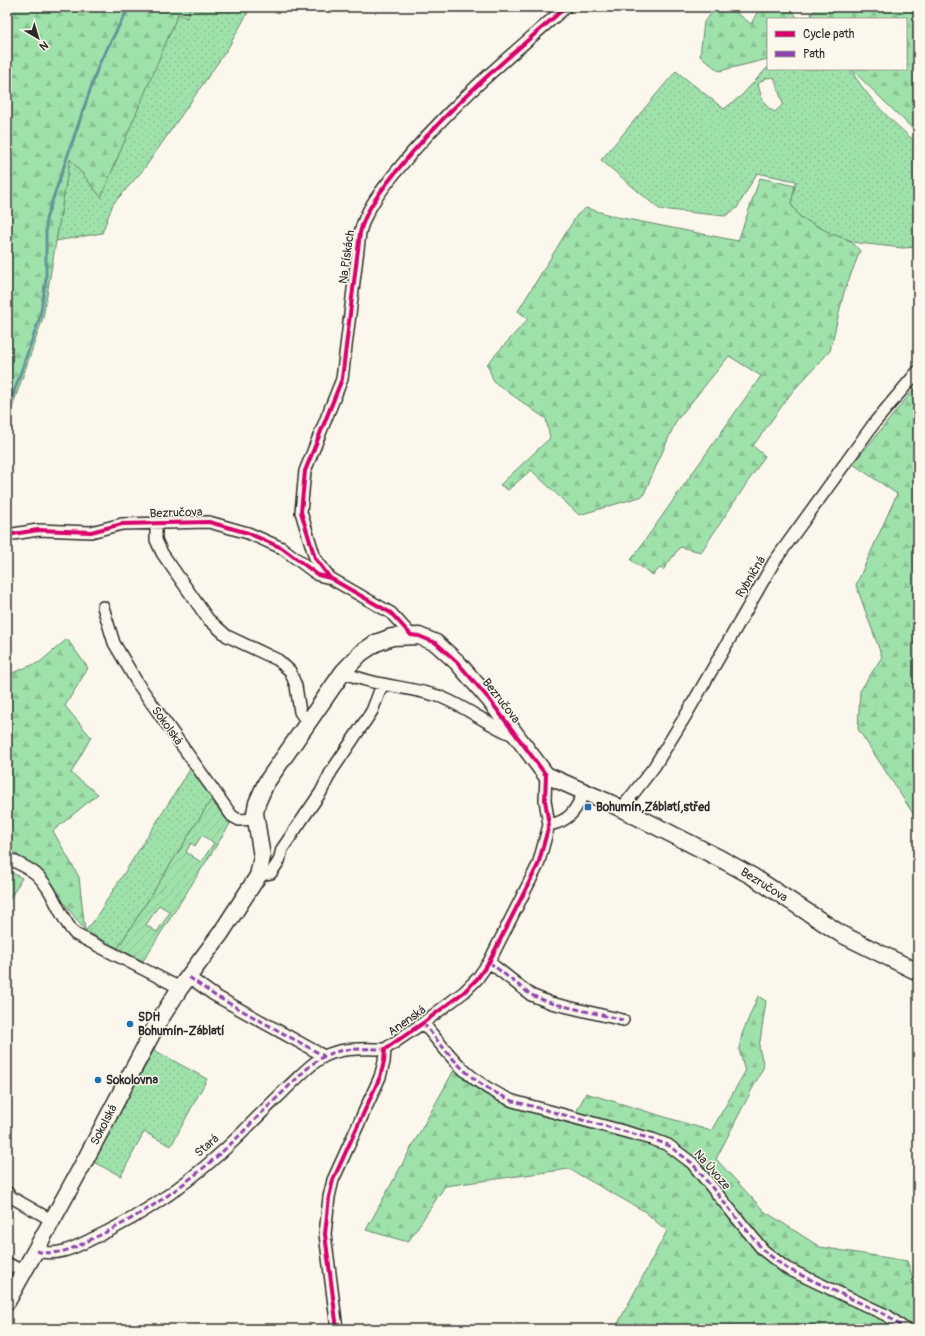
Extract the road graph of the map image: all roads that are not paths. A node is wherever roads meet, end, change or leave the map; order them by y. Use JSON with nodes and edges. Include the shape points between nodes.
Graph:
{"nodes":[{"id":1,"x":566,"y":7,"type":"edge"},
{"id":2,"x":918,"y":370,"type":"edge"},
{"id":3,"x":156,"y":525,"type":"junction"},
{"id":4,"x":7,"y":536,"type":"edge"},
{"id":5,"x":330,"y":578,"type":"junction"},
{"id":6,"x":104,"y":607,"type":"dead end"},
{"id":7,"x":411,"y":634,"type":"junction"},
{"id":8,"x":436,"y":643,"type":"joint"},
{"id":9,"x":344,"y":672,"type":"junction"},
{"id":10,"x":382,"y":685,"type":"junction"},
{"id":11,"x":308,"y":723,"type":"junction"},
{"id":12,"x":516,"y":736,"type":"junction"},
{"id":13,"x":546,"y":775,"type":"junction"},
{"id":14,"x":584,"y":793,"type":"junction"},
{"id":15,"x":622,"y":808,"type":"junction"},
{"id":16,"x":255,"y":819,"type":"junction"},
{"id":17,"x":549,"y":825,"type":"junction"},
{"id":18,"x":7,"y":857,"type":"edge"},
{"id":19,"x":258,"y":876,"type":"junction"},
{"id":20,"x":489,"y":962,"type":"junction"},
{"id":21,"x":918,"y":972,"type":"edge"},
{"id":22,"x":184,"y":983,"type":"junction"},
{"id":23,"x":623,"y":1020,"type":"dead end"},
{"id":24,"x":423,"y":1023,"type":"junction"},
{"id":25,"x":385,"y":1049,"type":"junction"},
{"id":26,"x":324,"y":1056,"type":"junction"},
{"id":27,"x":7,"y":1192,"type":"edge"},
{"id":28,"x":53,"y":1221,"type":"junction"},
{"id":29,"x":36,"y":1251,"type":"junction"},
{"id":30,"x":7,"y":1263,"type":"edge"},
{"id":31,"x":24,"y":1272,"type":"junction"},
{"id":32,"x":7,"y":1302,"type":"edge"},
{"id":33,"x":337,"y":1329,"type":"edge"},
{"id":34,"x":905,"y":1329,"type":"edge"}],
"edges":[{"from":1,"to":5,"type":"street","name":"Na Pískách","via":[[501,62],[432,131],[383,188],[366,214],[360,233],[342,379],[305,471],[301,512],[315,558]]},
{"from":2,"to":15,"type":"street","name":"Rybničná","via":[[874,422],[774,562],[654,767]]},
{"from":3,"to":4,"type":"street","name":"Bezručova","via":[[122,524],[91,532],[38,530]]},
{"from":3,"to":5,"type":"street","name":"Bezručova","via":[[209,522],[248,533],[282,548],[318,575]]},
{"from":3,"to":11,"type":"street","via":[[156,540],[162,553],[208,619],[227,636],[278,660],[290,671],[296,686],[300,712]]},
{"from":5,"to":7,"type":"street","name":"Bezručova","via":[[390,613]]},
{"from":6,"to":16,"type":"street","name":"Sokolská","via":[[114,643],[138,684],[232,816],[239,820]]},
{"from":7,"to":8,"type":"main road","name":"Sokolská"},
{"from":7,"to":9,"type":"main road","name":"Sokolská","via":[[376,643],[361,653]]},
{"from":8,"to":12,"type":"main road","name":"Bezručova","via":[[462,668]]},
{"from":9,"to":10,"type":"street","via":[[364,681]]},
{"from":9,"to":11,"type":"main road","name":"Sokolská"},
{"from":10,"to":12,"type":"street","via":[[438,696],[499,730]]},
{"from":10,"to":19,"type":"street","via":[[372,711],[282,849],[279,861],[271,873]]},
{"from":11,"to":16,"type":"main road","name":"Sokolská","via":[[266,783],[257,803]]},
{"from":12,"to":13,"type":"main road","name":"Bezručova"},
{"from":13,"to":14,"type":"main road","name":"Bezručova"},
{"from":13,"to":17,"type":"street","name":"Anenská","via":[[545,800]]},
{"from":14,"to":15,"type":"main road","name":"Bezručova"},
{"from":14,"to":17,"type":"street","via":[[566,820]]},
{"from":15,"to":21,"type":"main road","name":"Bezručova","via":[[752,876],[841,934]]},
{"from":16,"to":19,"type":"main road","name":"Sokolská","via":[[262,857]]},
{"from":17,"to":20,"type":"street","name":"Anenská","via":[[538,865]]},
{"from":18,"to":22,"type":"street","via":[[37,874],[75,934]]},
{"from":19,"to":22,"type":"main road","name":"Sokolská"},
{"from":20,"to":23,"type":"street","via":[[531,995],[551,1004]]},
{"from":20,"to":24,"type":"street","name":"Anenská","via":[[470,986]]},
{"from":22,"to":26,"type":"street","via":[[214,995]]},
{"from":22,"to":28,"type":"main road","name":"Sokolská","via":[[149,1039]]},
{"from":24,"to":25,"type":"street","name":"Anenská"},
{"from":24,"to":34,"type":"street","name":"Na Úvoze","via":[[470,1077],[499,1094],[668,1145],[692,1163],[773,1260],[888,1316]]},
{"from":25,"to":26,"type":"street","name":"Stará","via":[[348,1050]]},
{"from":25,"to":33,"type":"street","name":"Anenská","via":[[380,1077],[333,1180],[329,1197],[325,1234]]},
{"from":26,"to":29,"type":"street","name":"Stará","via":[[301,1074],[239,1136],[155,1204],[128,1221],[57,1254]]},
{"from":27,"to":28,"type":"street","via":[[11,1197]]},
{"from":28,"to":29,"type":"main road","name":"Sokolská"},
{"from":29,"to":31,"type":"main road","name":"Sokolská"},
{"from":30,"to":31,"type":"street"},
{"from":31,"to":32,"type":"main road","name":"Sokolská"}]}
